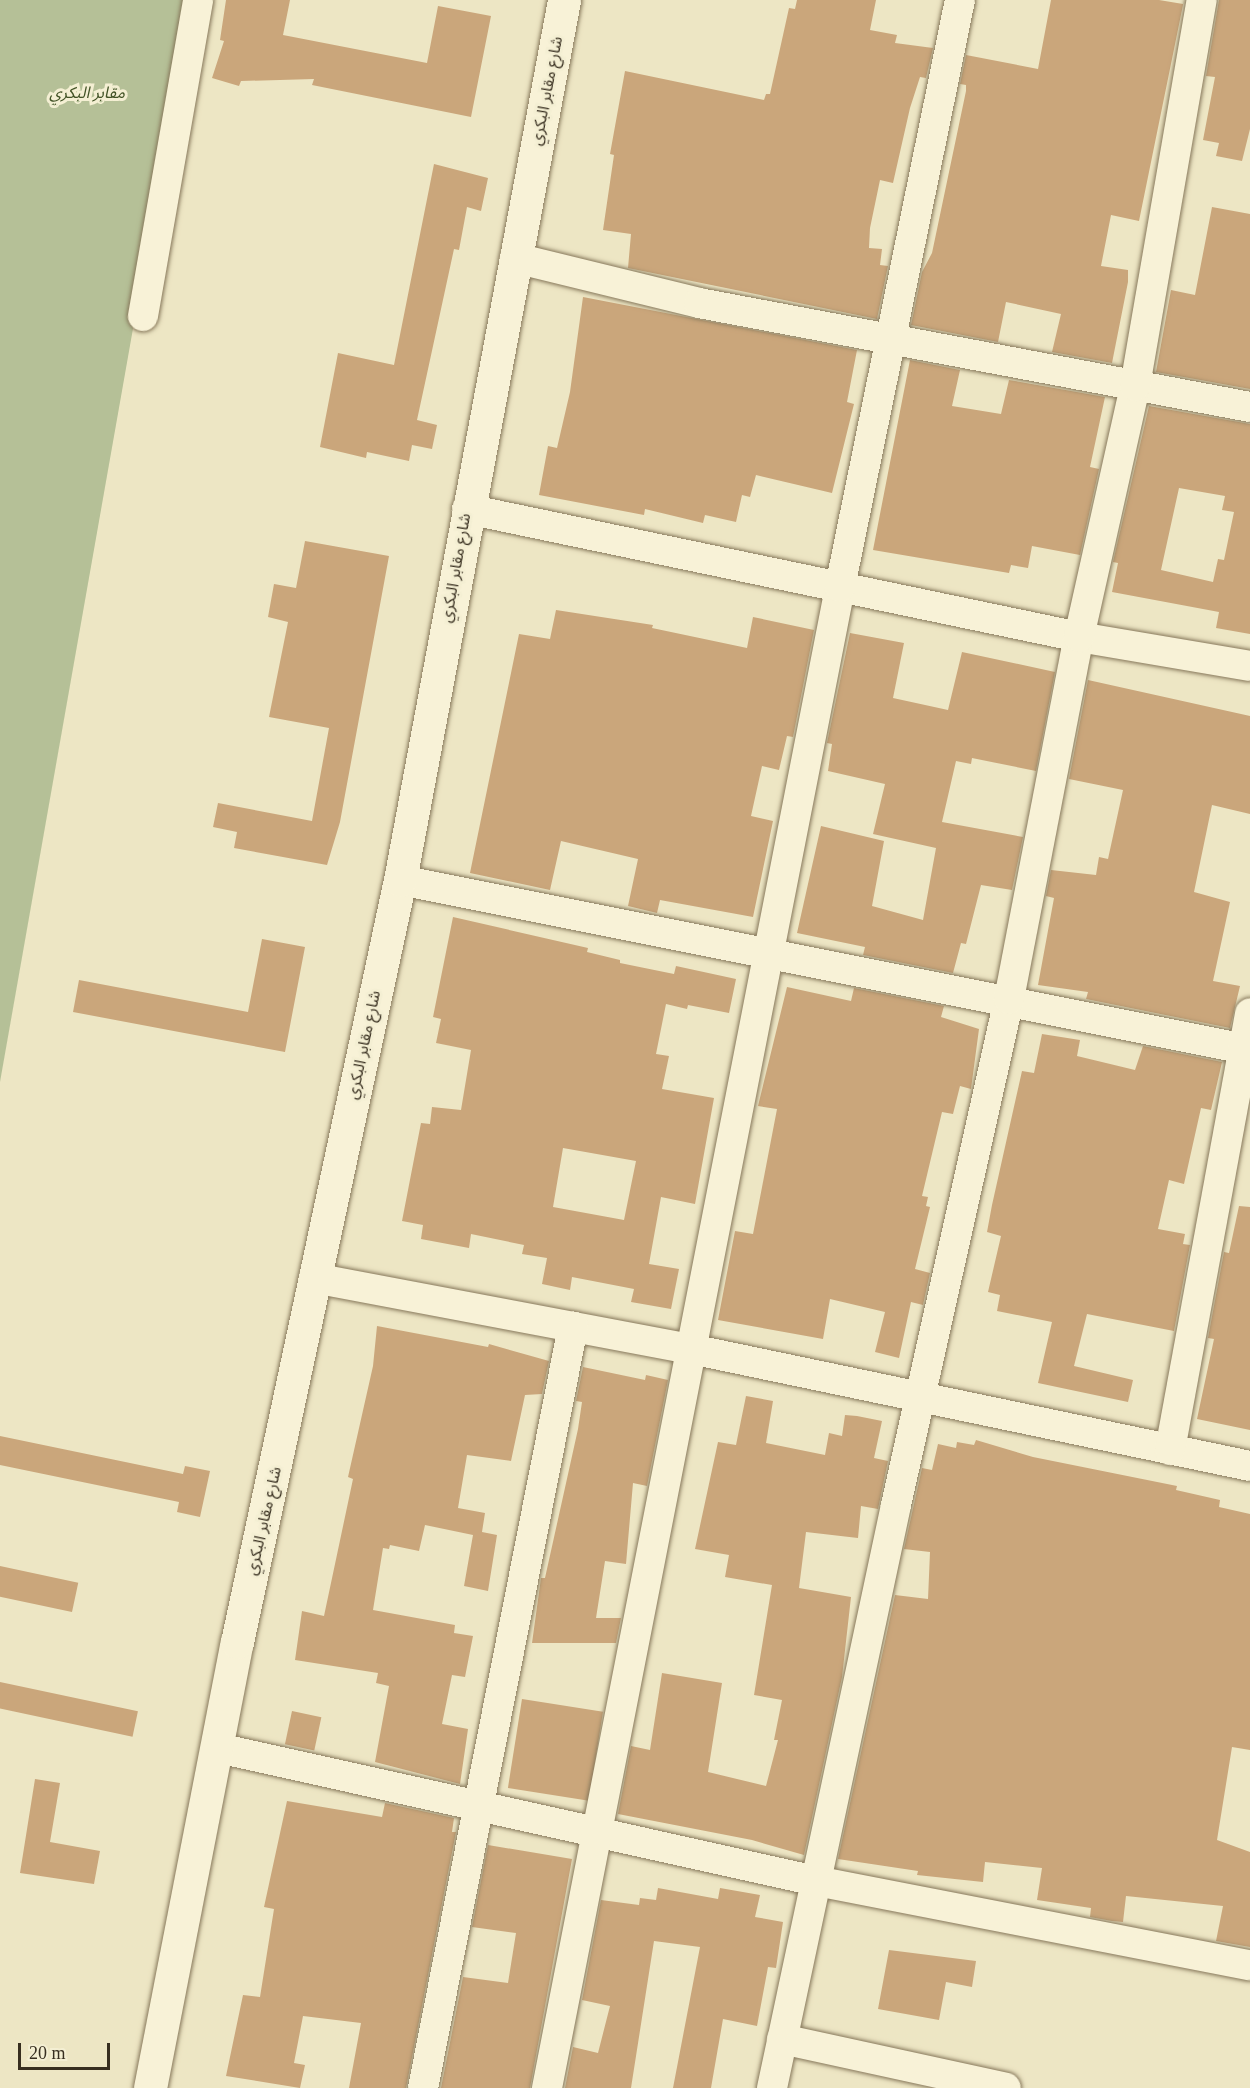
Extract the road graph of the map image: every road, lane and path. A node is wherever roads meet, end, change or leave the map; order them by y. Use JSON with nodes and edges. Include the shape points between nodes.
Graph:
{"nodes":[{"id":1,"x":198,"y":0,"type":"edge"},
{"id":2,"x":564,"y":0,"type":"edge"},
{"id":3,"x":960,"y":0,"type":"edge"},
{"id":4,"x":1202,"y":0,"type":"edge"},
{"id":5,"x":515,"y":258,"type":"junction"},
{"id":6,"x":143,"y":316,"type":"dead end"},
{"id":7,"x":890,"y":340,"type":"junction"},
{"id":8,"x":1135,"y":386,"type":"junction"},
{"id":9,"x":1250,"y":407,"type":"edge"},
{"id":10,"x":467,"y":509,"type":"junction"},
{"id":11,"x":840,"y":587,"type":"junction"},
{"id":12,"x":1080,"y":637,"type":"junction"},
{"id":13,"x":1250,"y":666,"type":"edge"},
{"id":14,"x":400,"y":880,"type":"junction"},
{"id":15,"x":771,"y":952,"type":"junction"},
{"id":16,"x":1009,"y":999,"type":"junction"},
{"id":17,"x":1250,"y":1013,"type":"edge"},
{"id":18,"x":1246,"y":1049,"type":"edge"},
{"id":19,"x":314,"y":1278,"type":"junction"},
{"id":20,"x":573,"y":1327,"type":"junction"},
{"id":21,"x":691,"y":1349,"type":"junction"},
{"id":22,"x":922,"y":1400,"type":"junction"},
{"id":23,"x":1170,"y":1450,"type":"junction"},
{"id":24,"x":1250,"y":1466,"type":"edge"},
{"id":25,"x":218,"y":1748,"type":"junction"},
{"id":26,"x":478,"y":1806,"type":"junction"},
{"id":27,"x":598,"y":1831,"type":"junction"},
{"id":28,"x":816,"y":1881,"type":"junction"},
{"id":29,"x":1250,"y":1965,"type":"edge"},
{"id":30,"x":782,"y":2039,"type":"junction"},
{"id":31,"x":150,"y":2088,"type":"edge"},
{"id":32,"x":423,"y":2088,"type":"edge"},
{"id":33,"x":547,"y":2088,"type":"edge"},
{"id":34,"x":772,"y":2088,"type":"edge"},
{"id":35,"x":1002,"y":2088,"type":"edge"}],
"edges":[{"from":1,"to":6,"type":"street"},
{"from":2,"to":5,"type":"street","name":"شارع مقابر البكري"},
{"from":3,"to":7,"type":"street"},
{"from":4,"to":8,"type":"street"},
{"from":5,"to":7,"type":"street","via":[[699,303]]},
{"from":5,"to":10,"type":"street","name":"شارع مقابر البكري"},
{"from":7,"to":8,"type":"street"},
{"from":7,"to":11,"type":"street"},
{"from":8,"to":9,"type":"street"},
{"from":8,"to":12,"type":"street"},
{"from":10,"to":11,"type":"street"},
{"from":10,"to":14,"type":"street","name":"شارع مقابر البكري"},
{"from":11,"to":12,"type":"street"},
{"from":11,"to":15,"type":"street"},
{"from":12,"to":13,"type":"street"},
{"from":12,"to":16,"type":"street"},
{"from":14,"to":15,"type":"street"},
{"from":14,"to":19,"type":"street","name":"شارع مقابر البكري"},
{"from":15,"to":16,"type":"street"},
{"from":15,"to":21,"type":"street"},
{"from":16,"to":18,"type":"street"},
{"from":16,"to":22,"type":"street"},
{"from":17,"to":18,"type":"street"},
{"from":18,"to":23,"type":"street"},
{"from":19,"to":20,"type":"street"},
{"from":19,"to":25,"type":"street","name":"شارع مقابر البكري"},
{"from":20,"to":21,"type":"street"},
{"from":20,"to":26,"type":"street"},
{"from":21,"to":22,"type":"street"},
{"from":21,"to":27,"type":"street"},
{"from":22,"to":23,"type":"street"},
{"from":22,"to":28,"type":"street"},
{"from":23,"to":24,"type":"street"},
{"from":25,"to":26,"type":"street"},
{"from":25,"to":31,"type":"street","name":"شارع مقابر البكري"},
{"from":26,"to":27,"type":"street"},
{"from":26,"to":32,"type":"street"},
{"from":27,"to":28,"type":"street"},
{"from":27,"to":33,"type":"street"},
{"from":28,"to":29,"type":"street"},
{"from":28,"to":30,"type":"street"},
{"from":30,"to":34,"type":"street"},
{"from":30,"to":35,"type":"street"}]}
